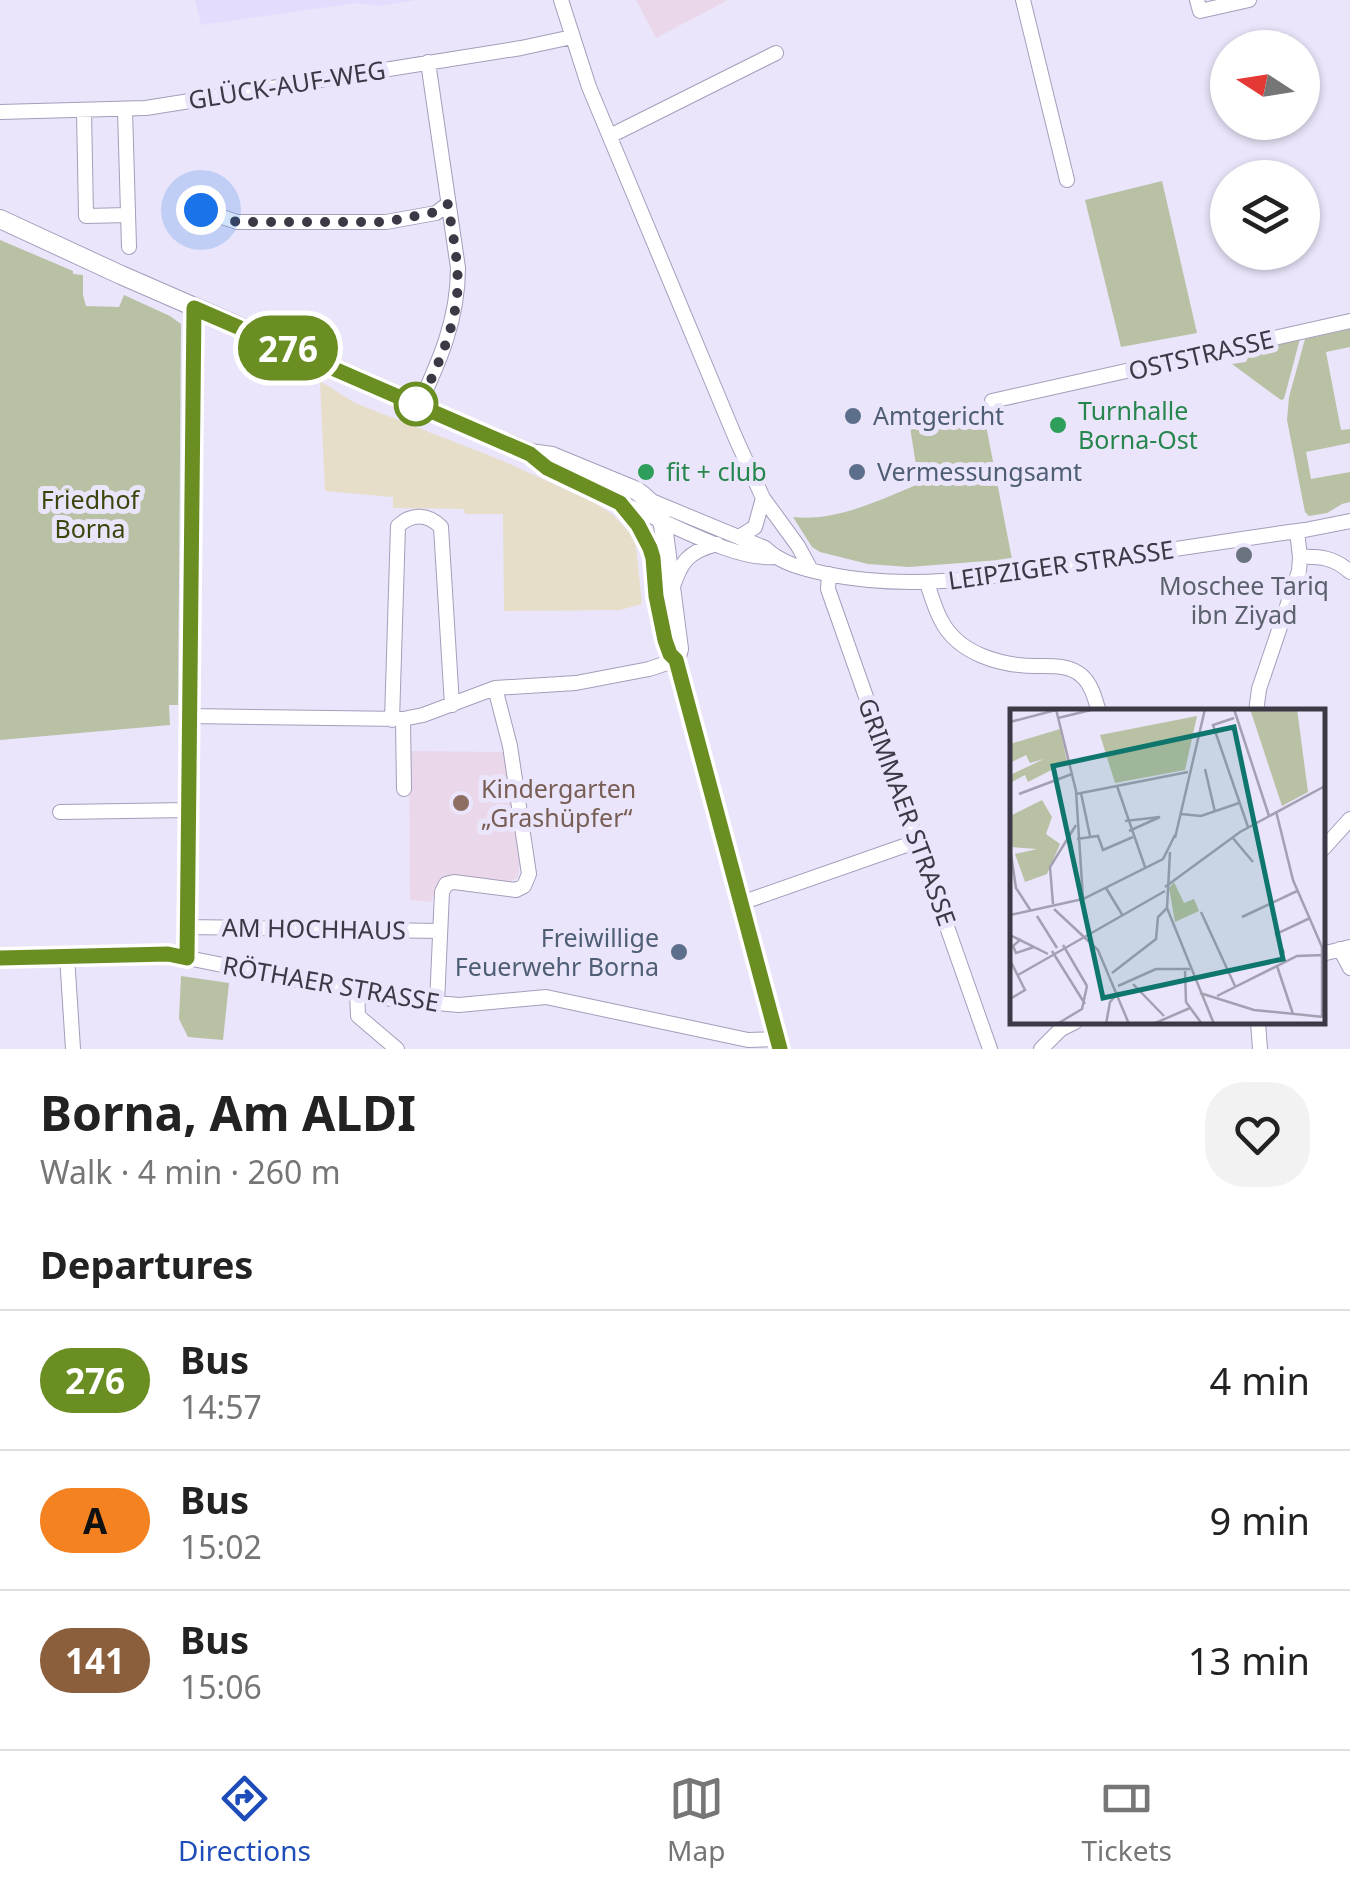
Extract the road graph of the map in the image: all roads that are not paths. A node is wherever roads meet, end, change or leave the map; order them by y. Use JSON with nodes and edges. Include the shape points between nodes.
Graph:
{"nodes":[{"id":1,"x":561,"y":0,"type":"edge"},
{"id":2,"x":1023,"y":0,"type":"edge"},
{"id":3,"x":1198,"y":0,"type":"edge"},
{"id":4,"x":1249,"y":0,"type":"edge"},
{"id":5,"x":572,"y":37,"type":"junction"},
{"id":6,"x":776,"y":53,"type":"dead end"},
{"id":7,"x":428,"y":62,"type":"junction"},
{"id":8,"x":84,"y":110,"type":"junction"},
{"id":9,"x":125,"y":110,"type":"junction"},
{"id":10,"x":0,"y":112,"type":"edge"},
{"id":11,"x":610,"y":136,"type":"junction"},
{"id":12,"x":1067,"y":180,"type":"dead end"},
{"id":13,"x":448,"y":204,"type":"junction"},
{"id":14,"x":201,"y":210,"type":"dead end"},
{"id":15,"x":128,"y":215,"type":"junction"},
{"id":16,"x":0,"y":219,"type":"edge"},
{"id":17,"x":129,"y":247,"type":"dead end"},
{"id":18,"x":194,"y":308,"type":"junction"},
{"id":19,"x":1350,"y":321,"type":"edge"},
{"id":20,"x":992,"y":401,"type":"dead end"},
{"id":21,"x":419,"y":406,"type":"junction"},
{"id":22,"x":530,"y":454,"type":"junction"},
{"id":23,"x":762,"y":498,"type":"junction"},
{"id":24,"x":649,"y":500,"type":"junction"},
{"id":25,"x":620,"y":503,"type":"junction"},
{"id":26,"x":681,"y":514,"type":"junction"},
{"id":27,"x":775,"y":515,"type":"junction"},
{"id":28,"x":1350,"y":521,"type":"edge"},
{"id":29,"x":664,"y":523,"type":"junction"},
{"id":30,"x":1296,"y":531,"type":"junction"},
{"id":31,"x":739,"y":537,"type":"junction"},
{"id":32,"x":718,"y":544,"type":"junction"},
{"id":33,"x":774,"y":557,"type":"junction"},
{"id":34,"x":1300,"y":557,"type":"junction"},
{"id":35,"x":653,"y":558,"type":"junction"},
{"id":36,"x":811,"y":570,"type":"junction"},
{"id":37,"x":1350,"y":572,"type":"edge"},
{"id":38,"x":829,"y":574,"type":"junction"},
{"id":39,"x":927,"y":583,"type":"junction"},
{"id":40,"x":670,"y":595,"type":"junction"},
{"id":41,"x":676,"y":660,"type":"junction"},
{"id":42,"x":495,"y":688,"type":"junction"},
{"id":43,"x":452,"y":705,"type":"junction"},
{"id":44,"x":1097,"y":709,"type":"edge"},
{"id":45,"x":1256,"y":709,"type":"edge"},
{"id":46,"x":190,"y":716,"type":"junction"},
{"id":47,"x":398,"y":720,"type":"junction"},
{"id":48,"x":404,"y":789,"type":"dead end"},
{"id":49,"x":189,"y":810,"type":"junction"},
{"id":50,"x":60,"y":812,"type":"dead end"},
{"id":51,"x":1350,"y":819,"type":"edge"},
{"id":52,"x":918,"y":841,"type":"junction"},
{"id":53,"x":1325,"y":847,"type":"edge"},
{"id":54,"x":741,"y":903,"type":"junction"},
{"id":55,"x":188,"y":927,"type":"junction"},
{"id":56,"x":440,"y":931,"type":"junction"},
{"id":57,"x":1345,"y":948,"type":"edge"},
{"id":58,"x":67,"y":956,"type":"junction"},
{"id":59,"x":0,"y":958,"type":"edge"},
{"id":60,"x":187,"y":958,"type":"junction"},
{"id":61,"x":1350,"y":968,"type":"edge"},
{"id":62,"x":357,"y":992,"type":"junction"},
{"id":63,"x":436,"y":1003,"type":"junction"},
{"id":64,"x":1071,"y":1024,"type":"edge"},
{"id":65,"x":1258,"y":1024,"type":"edge"},
{"id":66,"x":779,"y":1044,"type":"edge"},
{"id":67,"x":73,"y":1049,"type":"edge"},
{"id":68,"x":397,"y":1049,"type":"edge"},
{"id":69,"x":990,"y":1049,"type":"edge"},
{"id":70,"x":1041,"y":1049,"type":"edge"},
{"id":71,"x":1260,"y":1049,"type":"edge"}],
"edges":[{"from":1,"to":5,"type":"street"},
{"from":2,"to":12,"type":"street"},
{"from":3,"to":4,"type":"street","via":[[1200,10]]},
{"from":5,"to":7,"type":"street","name":"GLÜCK-AUF-WEG"},
{"from":5,"to":11,"type":"street"},
{"from":6,"to":11,"type":"street"},
{"from":7,"to":9,"type":"street","name":"GLÜCK-AUF-WEG"},
{"from":7,"to":13,"type":"street"},
{"from":8,"to":9,"type":"street","name":"GLÜCK-AUF-WEG"},
{"from":8,"to":10,"type":"street","name":"GLÜCK-AUF-WEG"},
{"from":8,"to":15,"type":"street","via":[[86,216]]},
{"from":9,"to":15,"type":"street"},
{"from":11,"to":23,"type":"street"},
{"from":13,"to":14,"type":"street","via":[[386,222],[237,222]]},
{"from":13,"to":21,"type":"street","via":[[456,302]]},
{"from":15,"to":17,"type":"street"},
{"from":16,"to":18,"type":"main road","name":"LEIPZIGER STRASSE"},
{"from":18,"to":21,"type":"main road","name":"LEIPZIGER STRASSE"},
{"from":18,"to":46,"type":"street"},
{"from":19,"to":20,"type":"street","name":"OSTSTRASSE"},
{"from":21,"to":22,"type":"main road","name":"LEIPZIGER STRASSE"},
{"from":22,"to":24,"type":"main road","name":"LEIPZIGER STRASSE","via":[[552,456]]},
{"from":22,"to":25,"type":"main road","name":"LEIPZIGER STRASSE"},
{"from":23,"to":27,"type":"street"},
{"from":23,"to":31,"type":"street","via":[[755,527]]},
{"from":24,"to":26,"type":"street","name":"LEIPZIGER STRASSE"},
{"from":24,"to":29,"type":"main road"},
{"from":25,"to":29,"type":"street","name":"LEIPZIGER STRASSE"},
{"from":25,"to":35,"type":"main road"},
{"from":26,"to":29,"type":"street"},
{"from":26,"to":31,"type":"street","name":"LEIPZIGER STRASSE"},
{"from":27,"to":33,"type":"street"},
{"from":27,"to":36,"type":"street"},
{"from":28,"to":30,"type":"street","name":"LEIPZIGER STRASSE"},
{"from":29,"to":32,"type":"street","name":"LEIPZIGER STRASSE"},
{"from":29,"to":35,"type":"street"},
{"from":29,"to":40,"type":"main road"},
{"from":30,"to":34,"type":"street"},
{"from":30,"to":39,"type":"street","name":"LEIPZIGER STRASSE"},
{"from":31,"to":33,"type":"street","name":"LEIPZIGER STRASSE"},
{"from":32,"to":33,"type":"street","name":"LEIPZIGER STRASSE"},
{"from":32,"to":40,"type":"street","via":[[684,560]]},
{"from":33,"to":36,"type":"street","name":"LEIPZIGER STRASSE"},
{"from":34,"to":37,"type":"street","via":[[1330,559]]},
{"from":34,"to":45,"type":"street"},
{"from":35,"to":41,"type":"main road","via":[[665,640]]},
{"from":36,"to":38,"type":"street","name":"LEIPZIGER STRASSE"},
{"from":38,"to":39,"type":"street","name":"LEIPZIGER STRASSE"},
{"from":38,"to":52,"type":"street","name":"GRIMMAER STRASSE","via":[[828,589]]},
{"from":39,"to":44,"type":"street","via":[[942,624],[968,648],[998,662],[1079,673]]},
{"from":40,"to":41,"type":"main road"},
{"from":41,"to":42,"type":"street","via":[[576,683]]},
{"from":41,"to":54,"type":"main road"},
{"from":42,"to":43,"type":"street"},
{"from":42,"to":56,"type":"street","name":"AM HOCHHAUS","via":[[529,874],[516,890],[446,884]]},
{"from":43,"to":47,"type":"street"},
{"from":43,"to":47,"type":"street","via":[[442,526],[412,517],[398,526]]},
{"from":46,"to":47,"type":"street"},
{"from":46,"to":49,"type":"street"},
{"from":47,"to":48,"type":"street"},
{"from":49,"to":50,"type":"street"},
{"from":49,"to":55,"type":"street"},
{"from":51,"to":53,"type":"street"},
{"from":52,"to":54,"type":"street"},
{"from":52,"to":69,"type":"street","name":"GRIMMAER STRASSE"},
{"from":54,"to":66,"type":"main road"},
{"from":55,"to":56,"type":"street","name":"AM HOCHHAUS"},
{"from":55,"to":60,"type":"street"},
{"from":56,"to":63,"type":"street","name":"AM HOCHHAUS"},
{"from":57,"to":61,"type":"street"},
{"from":58,"to":59,"type":"street","name":"RÖTHAER STRASSE"},
{"from":58,"to":60,"type":"street","name":"RÖTHAER STRASSE"},
{"from":58,"to":67,"type":"street"},
{"from":60,"to":62,"type":"street","name":"RÖTHAER STRASSE"},
{"from":62,"to":63,"type":"street","name":"RÖTHAER STRASSE"},
{"from":62,"to":68,"type":"street","via":[[358,1016]]},
{"from":63,"to":66,"type":"street","name":"RÖTHAER STRASSE","via":[[546,997]]},
{"from":64,"to":70,"type":"street"},
{"from":65,"to":71,"type":"street"}]}
